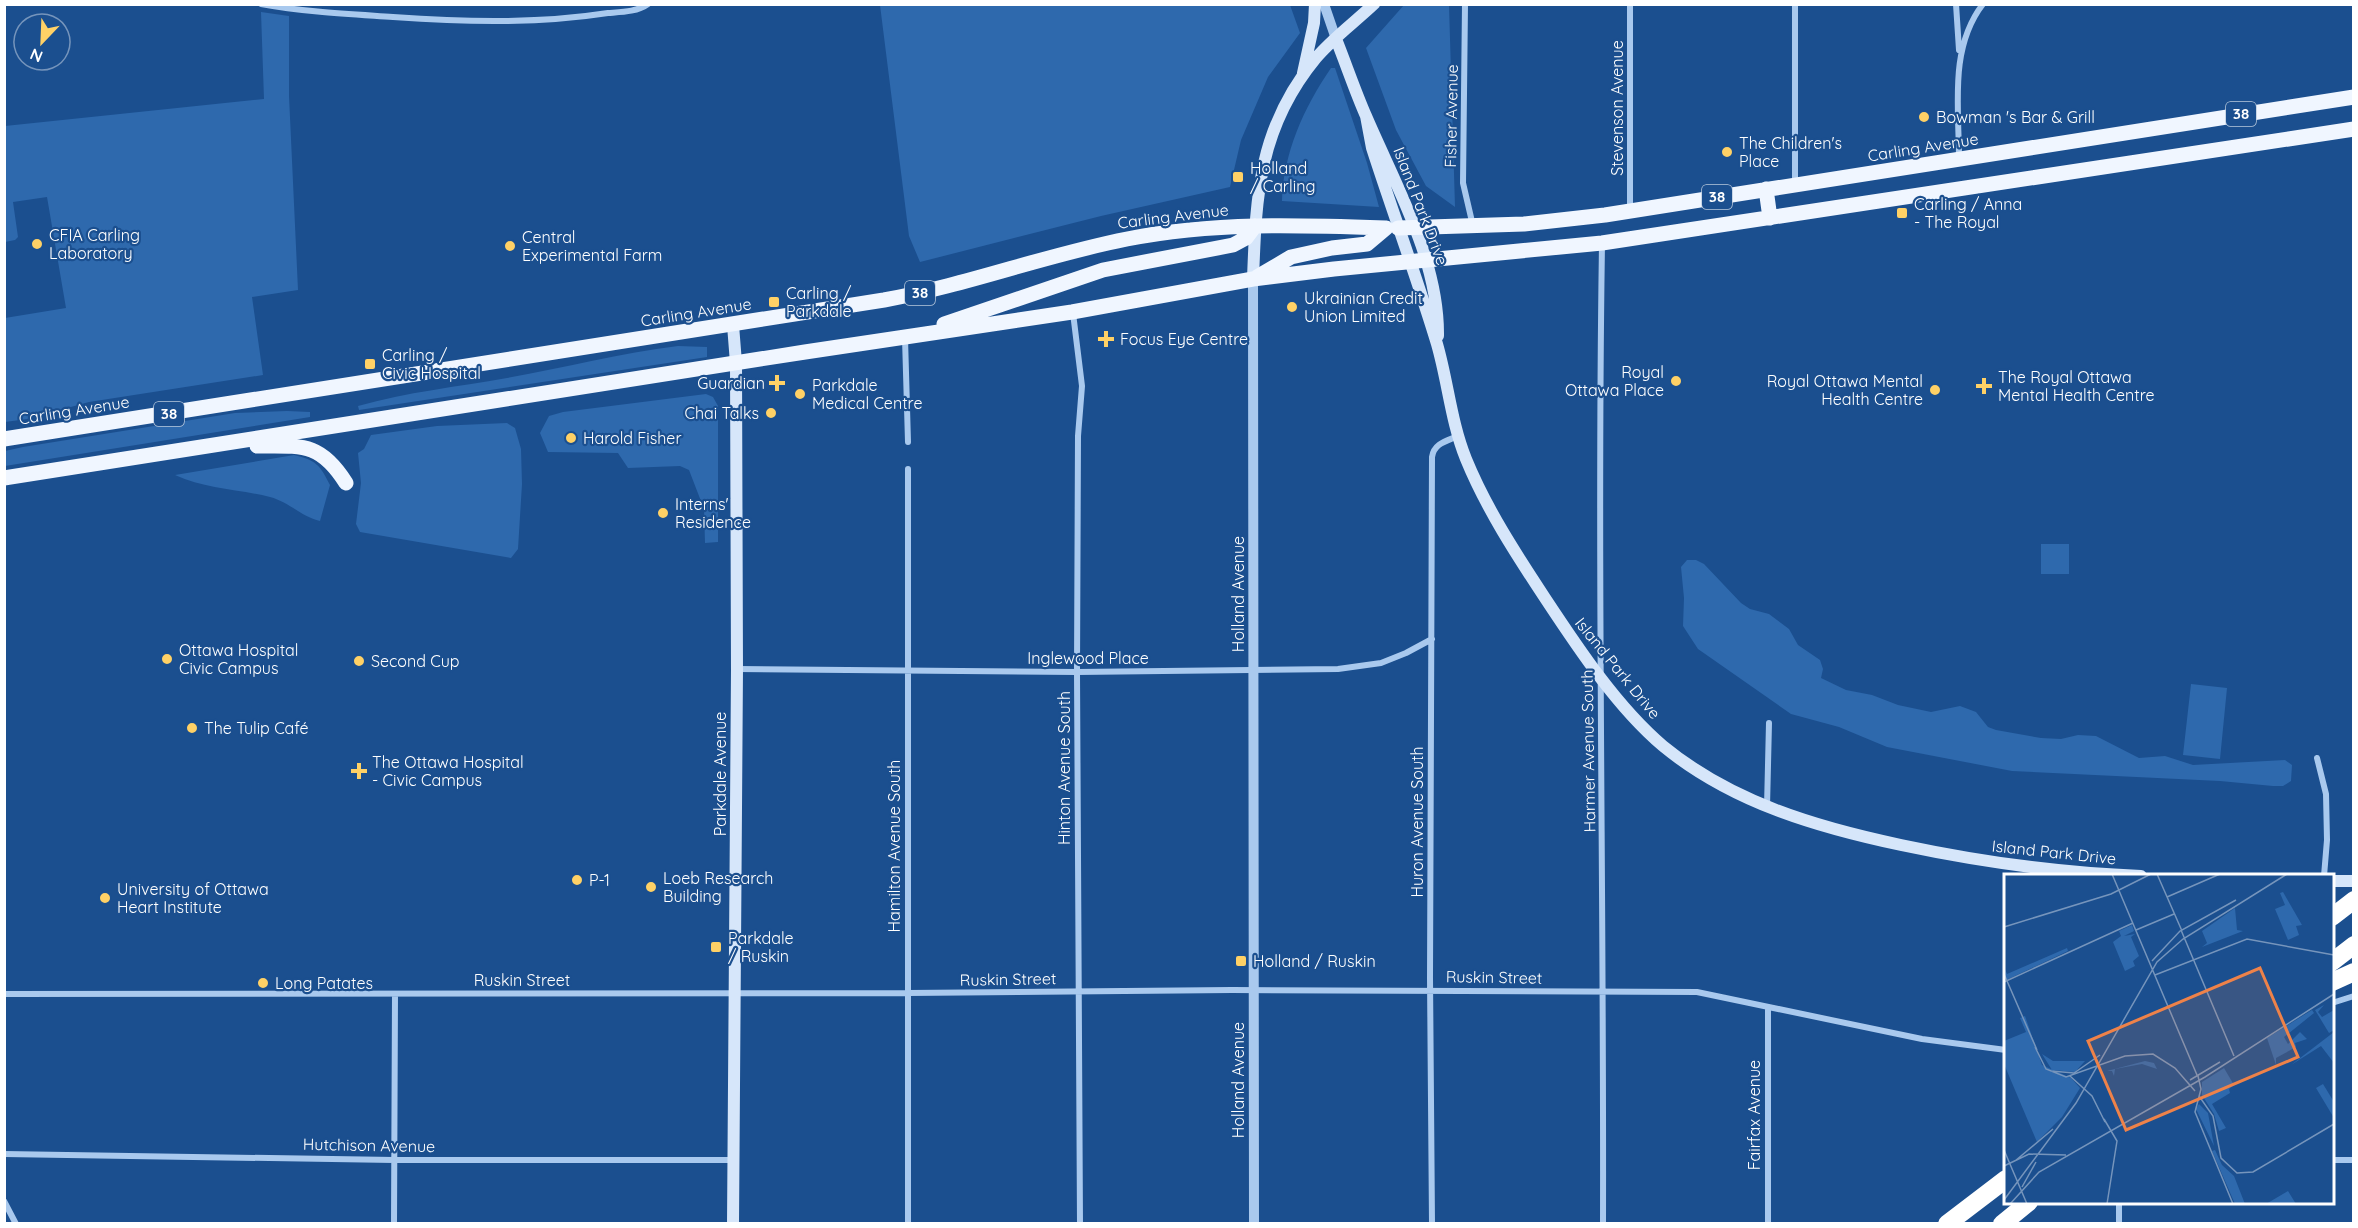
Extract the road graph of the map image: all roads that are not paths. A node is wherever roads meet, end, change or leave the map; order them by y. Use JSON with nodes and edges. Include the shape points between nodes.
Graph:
{"nodes":[{"id":1,"x":261,"y":4,"type":"edge"},
{"id":2,"x":1315,"y":4,"type":"edge"},
{"id":3,"x":1324,"y":4,"type":"edge"},
{"id":4,"x":1374,"y":4,"type":"edge"},
{"id":5,"x":1465,"y":4,"type":"edge"},
{"id":6,"x":1630,"y":4,"type":"edge"},
{"id":7,"x":1795,"y":4,"type":"edge"},
{"id":8,"x":1956,"y":4,"type":"edge"},
{"id":9,"x":1983,"y":4,"type":"edge"},
{"id":10,"x":646,"y":6,"type":"edge"},
{"id":11,"x":1335,"y":39,"type":"junction"},
{"id":12,"x":1959,"y":53,"type":"junction"},
{"id":13,"x":1302,"y":77,"type":"junction"},
{"id":14,"x":2354,"y":96,"type":"edge"},
{"id":15,"x":1366,"y":116,"type":"junction"},
{"id":16,"x":2354,"y":129,"type":"edge"},
{"id":17,"x":1959,"y":159,"type":"junction"},
{"id":18,"x":1795,"y":185,"type":"junction"},
{"id":19,"x":1766,"y":189,"type":"junction"},
{"id":20,"x":1630,"y":211,"type":"junction"},
{"id":21,"x":1770,"y":218,"type":"junction"},
{"id":22,"x":1255,"y":226,"type":"junction"},
{"id":23,"x":1473,"y":226,"type":"junction"},
{"id":24,"x":1392,"y":228,"type":"junction"},
{"id":25,"x":1414,"y":228,"type":"junction"},
{"id":26,"x":1602,"y":243,"type":"junction"},
{"id":27,"x":1426,"y":260,"type":"junction"},
{"id":28,"x":1410,"y":261,"type":"junction"},
{"id":29,"x":1253,"y":279,"type":"junction"},
{"id":30,"x":1072,"y":312,"type":"junction"},
{"id":31,"x":733,"y":325,"type":"junction"},
{"id":32,"x":905,"y":337,"type":"junction"},
{"id":33,"x":1438,"y":346,"type":"junction"},
{"id":34,"x":736,"y":363,"type":"junction"},
{"id":35,"x":1458,"y":436,"type":"junction"},
{"id":36,"x":4,"y":439,"type":"edge"},
{"id":37,"x":908,"y":442,"type":"dead end"},
{"id":38,"x":209,"y":446,"type":"junction"},
{"id":39,"x":908,"y":469,"type":"dead end"},
{"id":40,"x":4,"y":478,"type":"edge"},
{"id":41,"x":346,"y":483,"type":"dead end"},
{"id":42,"x":1432,"y":639,"type":"junction"},
{"id":43,"x":737,"y":669,"type":"junction"},
{"id":44,"x":908,"y":670,"type":"junction"},
{"id":45,"x":1254,"y":670,"type":"junction"},
{"id":46,"x":1077,"y":672,"type":"junction"},
{"id":47,"x":1600,"y":675,"type":"junction"},
{"id":48,"x":1769,"y":723,"type":"dead end"},
{"id":49,"x":2317,"y":758,"type":"dead end"},
{"id":50,"x":1767,"y":807,"type":"junction"},
{"id":51,"x":2106,"y":874,"type":"edge"},
{"id":52,"x":2324,"y":874,"type":"edge"},
{"id":53,"x":2334,"y":880,"type":"edge"},
{"id":54,"x":2354,"y":881,"type":"edge"},
{"id":55,"x":2354,"y":900,"type":"edge"},
{"id":56,"x":2334,"y":915,"type":"edge"},
{"id":57,"x":2354,"y":945,"type":"edge"},
{"id":58,"x":2334,"y":960,"type":"edge"},
{"id":59,"x":2354,"y":972,"type":"edge"},
{"id":60,"x":2334,"y":981,"type":"edge"},
{"id":61,"x":1255,"y":990,"type":"junction"},
{"id":62,"x":1430,"y":990,"type":"junction"},
{"id":63,"x":734,"y":992,"type":"junction"},
{"id":64,"x":1078,"y":992,"type":"junction"},
{"id":65,"x":1604,"y":992,"type":"junction"},
{"id":66,"x":908,"y":993,"type":"junction"},
{"id":67,"x":4,"y":994,"type":"edge"},
{"id":68,"x":395,"y":994,"type":"junction"},
{"id":69,"x":2354,"y":996,"type":"edge"},
{"id":70,"x":2334,"y":1002,"type":"edge"},
{"id":71,"x":1768,"y":1007,"type":"junction"},
{"id":72,"x":2004,"y":1050,"type":"edge"},
{"id":73,"x":4,"y":1154,"type":"edge"},
{"id":74,"x":394,"y":1160,"type":"junction"},
{"id":75,"x":733,"y":1160,"type":"junction"},
{"id":76,"x":2334,"y":1160,"type":"edge"},
{"id":77,"x":2354,"y":1160,"type":"edge"},
{"id":78,"x":2004,"y":1181,"type":"edge"},
{"id":79,"x":4,"y":1201,"type":"edge"},
{"id":80,"x":2028,"y":1204,"type":"edge"},
{"id":81,"x":2119,"y":1204,"type":"edge"},
{"id":82,"x":16,"y":1224,"type":"edge"},
{"id":83,"x":394,"y":1224,"type":"edge"},
{"id":84,"x":733,"y":1224,"type":"edge"},
{"id":85,"x":908,"y":1224,"type":"edge"},
{"id":86,"x":1080,"y":1224,"type":"edge"},
{"id":87,"x":1254,"y":1224,"type":"edge"},
{"id":88,"x":1432,"y":1224,"type":"edge"},
{"id":89,"x":1603,"y":1224,"type":"edge"},
{"id":90,"x":1768,"y":1224,"type":"edge"},
{"id":91,"x":1947,"y":1224,"type":"edge"},
{"id":92,"x":2002,"y":1224,"type":"edge"},
{"id":93,"x":2119,"y":1224,"type":"edge"}],
"edges":[{"from":1,"to":10,"type":"street","via":[[305,12],[451,21],[575,18]]},
{"from":2,"to":13,"type":"main road"},
{"from":3,"to":11,"type":"street"},
{"from":4,"to":11,"type":"main road","name":"Holland Avenue"},
{"from":5,"to":23,"type":"street","name":"Fisher Avenue","via":[[1463,183]]},
{"from":6,"to":20,"type":"street","name":"Stevenson Avenue"},
{"from":7,"to":18,"type":"street"},
{"from":8,"to":12,"type":"street"},
{"from":9,"to":12,"type":"street","via":[[1970,23]]},
{"from":11,"to":13,"type":"main road","name":"Holland Avenue"},
{"from":11,"to":15,"type":"main road","name":"Island Park Drive"},
{"from":12,"to":17,"type":"street"},
{"from":13,"to":22,"type":"main road","name":"Holland Avenue","via":[[1285,104],[1268,147],[1259,182]]},
{"from":14,"to":17,"type":"main road","name":"Carling Avenue","number":"38"},
{"from":15,"to":24,"type":"main road","name":"Island Park Drive"},
{"from":15,"to":25,"type":"main road","name":"Island Park Drive","via":[[1396,178]]},
{"from":16,"to":21,"type":"main road","number":"38"},
{"from":17,"to":18,"type":"main road","name":"Carling Avenue","number":"38"},
{"from":18,"to":19,"type":"main road","name":"Carling Avenue","number":"38"},
{"from":19,"to":20,"type":"main road","name":"Carling Avenue","number":"38"},
{"from":19,"to":21,"type":"main road"},
{"from":20,"to":23,"type":"main road","name":"Carling Avenue","number":"38"},
{"from":21,"to":26,"type":"main road","number":"38"},
{"from":22,"to":24,"type":"main road","name":"Carling Avenue","number":"38"},
{"from":22,"to":29,"type":"main road","name":"Holland Avenue"},
{"from":22,"to":31,"type":"main road","name":"Carling Avenue","number":"38","via":[[1130,238],[917,294]]},
{"from":22,"to":32,"type":"main road","via":[[1246,238],[1231,246],[1102,270]]},
{"from":23,"to":25,"type":"main road","name":"Carling Avenue","number":"38"},
{"from":24,"to":25,"type":"main road","name":"Carling Avenue","number":"38"},
{"from":24,"to":28,"type":"main road","name":"Island Park Drive"},
{"from":24,"to":29,"type":"main road","via":[[1366,244],[1291,258]]},
{"from":25,"to":27,"type":"main road","name":"Island Park Drive"},
{"from":26,"to":27,"type":"main road","number":"38"},
{"from":26,"to":47,"type":"street","name":"Harmer Avenue South"},
{"from":27,"to":28,"type":"main road","number":"38"},
{"from":27,"to":33,"type":"main road","name":"Island Park Drive","via":[[1438,318]]},
{"from":28,"to":29,"type":"main road","number":"38"},
{"from":28,"to":33,"type":"main road","name":"Island Park Drive"},
{"from":29,"to":30,"type":"main road","number":"38"},
{"from":29,"to":45,"type":"street","name":"Holland Avenue"},
{"from":30,"to":32,"type":"main road","number":"38"},
{"from":30,"to":46,"type":"street","name":"Hinton Avenue South","via":[[1082,386],[1078,436]]},
{"from":31,"to":34,"type":"main road","name":"Parkdale Avenue"},
{"from":31,"to":36,"type":"main road","name":"Carling Avenue","number":"38"},
{"from":32,"to":34,"type":"main road","number":"38"},
{"from":32,"to":37,"type":"street"},
{"from":33,"to":35,"type":"main road","name":"Island Park Drive"},
{"from":34,"to":38,"type":"main road","number":"38"},
{"from":34,"to":43,"type":"main road","name":"Parkdale Avenue"},
{"from":35,"to":42,"type":"street","name":"Huron Avenue South","via":[[1439,444],[1432,457]]},
{"from":35,"to":47,"type":"main road","name":"Island Park Drive","via":[[1482,493],[1524,567]]},
{"from":38,"to":40,"type":"main road","number":"38"},
{"from":38,"to":41,"type":"main road","via":[[304,447],[327,459]]},
{"from":39,"to":44,"type":"street","name":"Hamilton Avenue South"},
{"from":42,"to":45,"type":"street","name":"Inglewood Place","via":[[1381,663],[1338,669]]},
{"from":42,"to":62,"type":"street","name":"Huron Avenue South"},
{"from":43,"to":44,"type":"street","name":"Inglewood Place"},
{"from":43,"to":63,"type":"main road","name":"Parkdale Avenue"},
{"from":44,"to":46,"type":"street","name":"Inglewood Place"},
{"from":44,"to":66,"type":"street","name":"Hamilton Avenue South"},
{"from":45,"to":46,"type":"street","name":"Inglewood Place"},
{"from":45,"to":61,"type":"street","name":"Holland Avenue"},
{"from":46,"to":64,"type":"street","name":"Hinton Avenue South"},
{"from":47,"to":50,"type":"main road","name":"Island Park Drive","via":[[1641,726],[1665,747],[1714,781]]},
{"from":47,"to":65,"type":"street","name":"Harmer Avenue South"},
{"from":48,"to":50,"type":"street"},
{"from":49,"to":52,"type":"street","via":[[2327,801]]},
{"from":50,"to":51,"type":"main road","name":"Island Park Drive","via":[[1827,827],[1938,853],[2032,868]]},
{"from":53,"to":54,"type":"main road"},
{"from":55,"to":56,"type":"highway"},
{"from":57,"to":58,"type":"highway"},
{"from":59,"to":60,"type":"highway"},
{"from":61,"to":62,"type":"street","name":"Ruskin Street"},
{"from":61,"to":64,"type":"street","name":"Ruskin Street"},
{"from":61,"to":87,"type":"street","name":"Holland Avenue"},
{"from":62,"to":65,"type":"street","name":"Ruskin Street"},
{"from":62,"to":88,"type":"street","name":"Huron Avenue South"},
{"from":63,"to":66,"type":"street","name":"Ruskin Street"},
{"from":63,"to":68,"type":"street","name":"Ruskin Street"},
{"from":63,"to":75,"type":"main road","name":"Parkdale Avenue"},
{"from":64,"to":66,"type":"street","name":"Ruskin Street"},
{"from":64,"to":86,"type":"street","name":"Hinton Avenue South"},
{"from":65,"to":71,"type":"street","name":"Ruskin Street","via":[[1697,992]]},
{"from":65,"to":89,"type":"street","name":"Harmer Avenue South"},
{"from":66,"to":85,"type":"street","name":"Hamilton Avenue South"},
{"from":67,"to":68,"type":"street","name":"Ruskin Street"},
{"from":68,"to":74,"type":"street"},
{"from":69,"to":70,"type":"street"},
{"from":71,"to":72,"type":"street","name":"Ruskin Street","via":[[1922,1039]]},
{"from":71,"to":90,"type":"street","name":"Fairfax Avenue"},
{"from":73,"to":74,"type":"street","name":"Hutchison Avenue"},
{"from":74,"to":75,"type":"street","name":"Hutchison Avenue"},
{"from":74,"to":83,"type":"street"},
{"from":75,"to":84,"type":"main road","name":"Parkdale Avenue"},
{"from":76,"to":77,"type":"street"},
{"from":78,"to":91,"type":"highway"},
{"from":79,"to":82,"type":"street"},
{"from":80,"to":92,"type":"highway"},
{"from":81,"to":93,"type":"street"}]}
